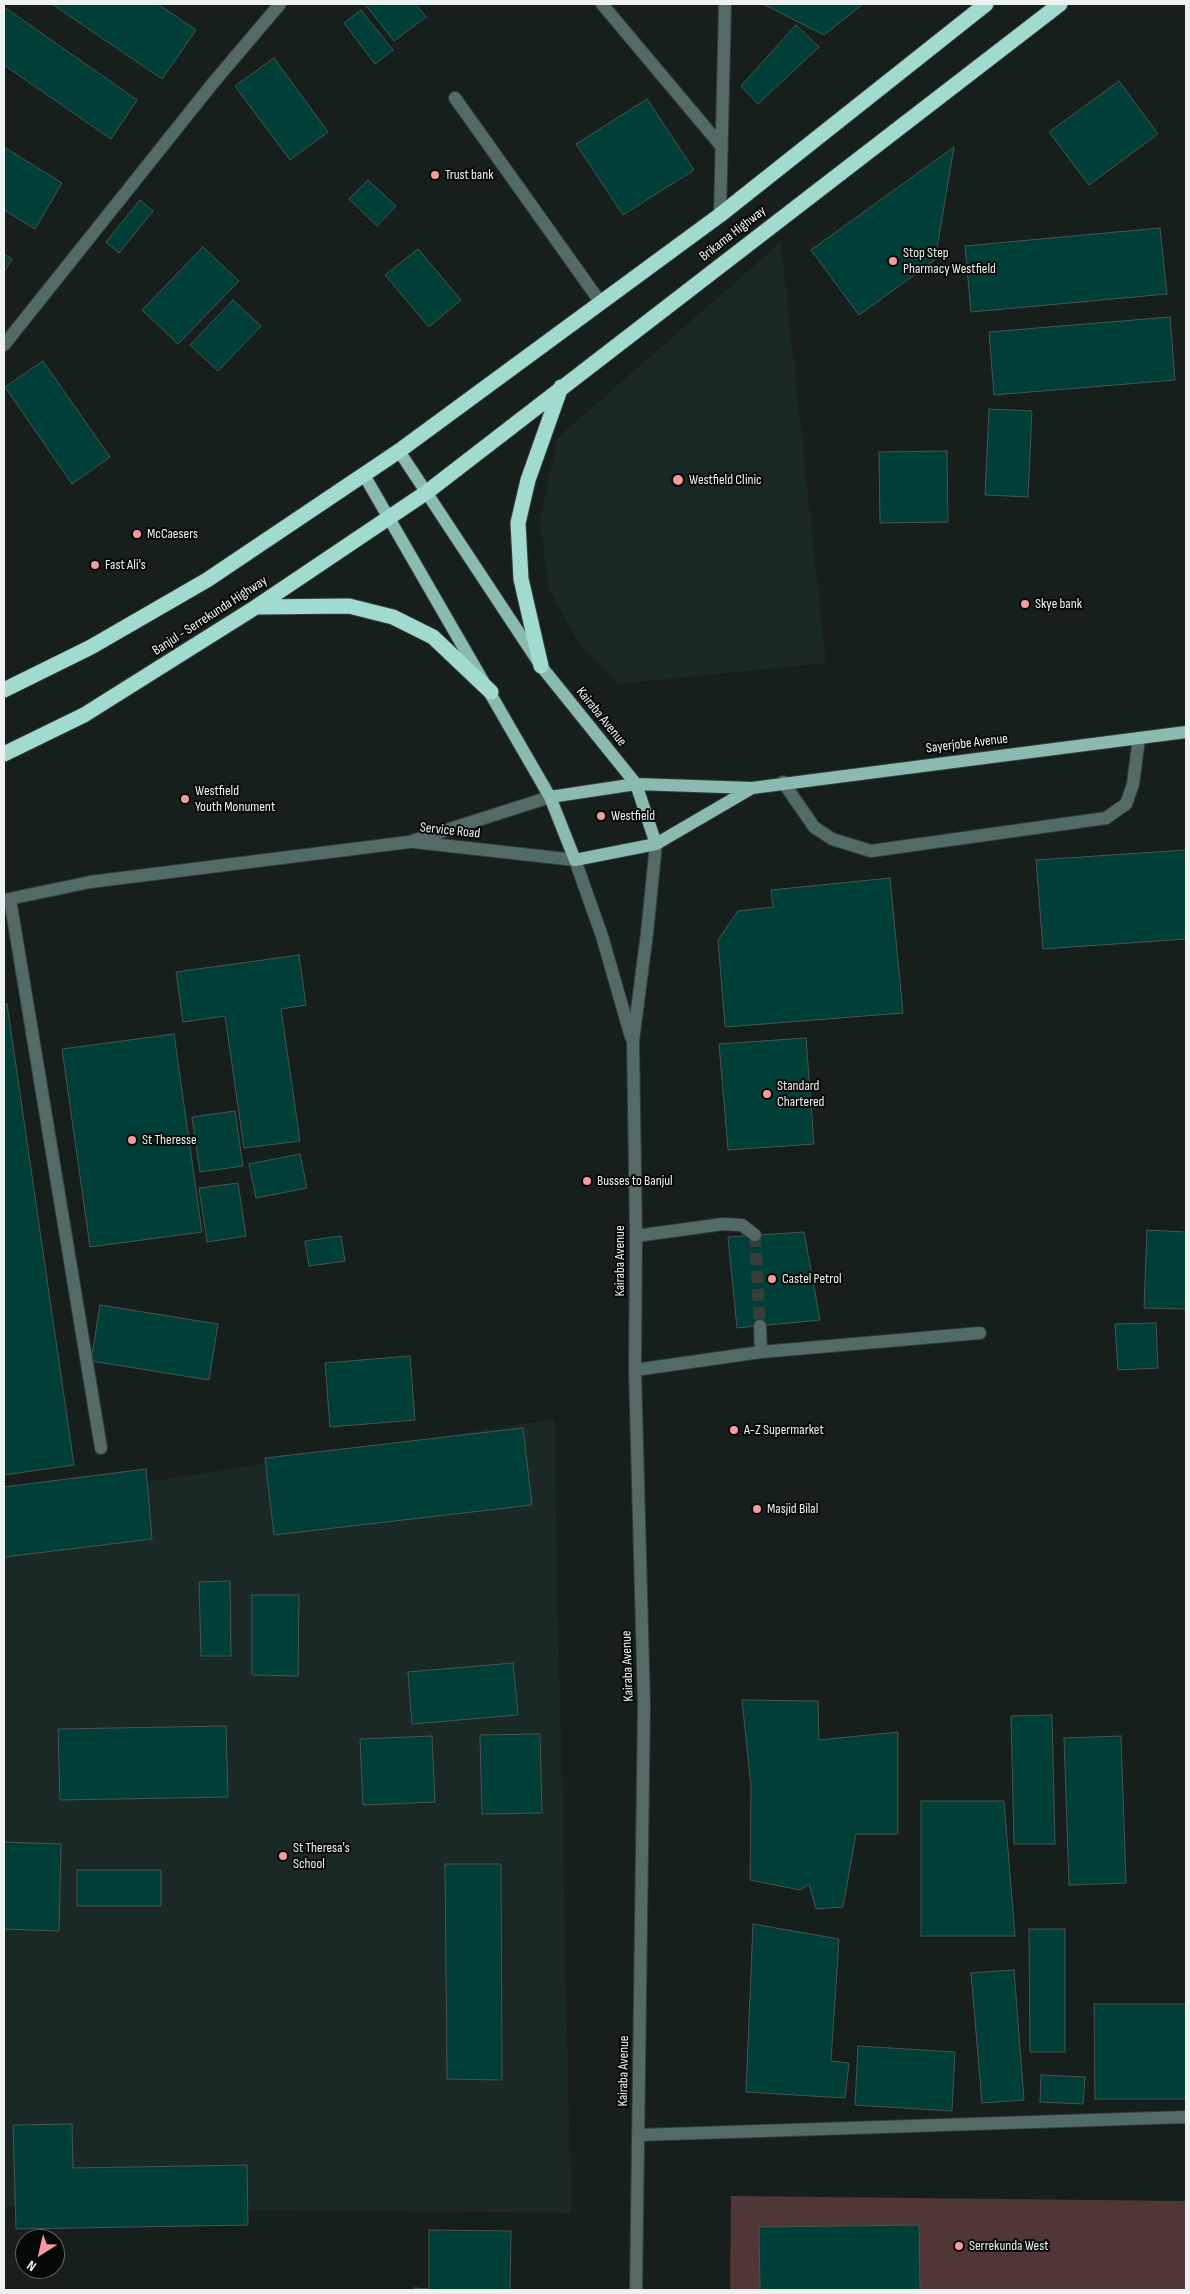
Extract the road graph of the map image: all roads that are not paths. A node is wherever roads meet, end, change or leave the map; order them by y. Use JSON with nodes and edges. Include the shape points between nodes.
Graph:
{"nodes":[{"id":1,"x":280,"y":4,"type":"edge"},
{"id":2,"x":602,"y":4,"type":"edge"},
{"id":3,"x":725,"y":4,"type":"edge"},
{"id":4,"x":986,"y":4,"type":"edge"},
{"id":5,"x":1060,"y":4,"type":"edge"},
{"id":6,"x":454,"y":98,"type":"dead end"},
{"id":7,"x":722,"y":147,"type":"junction"},
{"id":8,"x":720,"y":214,"type":"junction"},
{"id":9,"x":601,"y":303,"type":"junction"},
{"id":10,"x":4,"y":344,"type":"edge"},
{"id":11,"x":561,"y":386,"type":"junction"},
{"id":12,"x":399,"y":451,"type":"junction"},
{"id":13,"x":364,"y":475,"type":"junction"},
{"id":14,"x":427,"y":492,"type":"junction"},
{"id":15,"x":389,"y":517,"type":"junction"},
{"id":16,"x":256,"y":607,"type":"junction"},
{"id":17,"x":540,"y":666,"type":"junction"},
{"id":18,"x":4,"y":690,"type":"edge"},
{"id":19,"x":491,"y":692,"type":"junction"},
{"id":20,"x":1186,"y":732,"type":"edge"},
{"id":21,"x":1139,"y":738,"type":"junction"},
{"id":22,"x":4,"y":754,"type":"edge"},
{"id":23,"x":782,"y":782,"type":"junction"},
{"id":24,"x":636,"y":784,"type":"junction"},
{"id":25,"x":752,"y":788,"type":"junction"},
{"id":26,"x":550,"y":797,"type":"junction"},
{"id":27,"x":409,"y":842,"type":"junction"},
{"id":28,"x":656,"y":844,"type":"junction"},
{"id":29,"x":575,"y":860,"type":"junction"},
{"id":30,"x":7,"y":899,"type":"edge"},
{"id":31,"x":633,"y":1042,"type":"junction"},
{"id":32,"x":755,"y":1235,"type":"dead end"},
{"id":33,"x":636,"y":1236,"type":"junction"},
{"id":34,"x":760,"y":1326,"type":"tunnel mouth"},
{"id":35,"x":980,"y":1333,"type":"dead end"},
{"id":36,"x":761,"y":1352,"type":"junction"},
{"id":37,"x":635,"y":1370,"type":"junction"},
{"id":38,"x":101,"y":1448,"type":"dead end"},
{"id":39,"x":1186,"y":2117,"type":"edge"},
{"id":40,"x":638,"y":2135,"type":"junction"},
{"id":41,"x":636,"y":2290,"type":"edge"}],
"edges":[{"from":1,"to":10,"type":"street"},
{"from":2,"to":7,"type":"street"},
{"from":3,"to":7,"type":"street"},
{"from":4,"to":8,"type":"highway","name":"Brikama Highway"},
{"from":5,"to":11,"type":"highway","name":"Brikama Highway"},
{"from":6,"to":9,"type":"street"},
{"from":7,"to":8,"type":"street"},
{"from":8,"to":9,"type":"highway","name":"Brikama Highway"},
{"from":9,"to":12,"type":"highway","name":"Brikama Highway"},
{"from":11,"to":14,"type":"highway","name":"Brikama Highway"},
{"from":11,"to":17,"type":"highway","via":[[528,480],[518,523],[522,579]]},
{"from":12,"to":13,"type":"highway"},
{"from":12,"to":14,"type":"main road","name":"Kairaba Avenue"},
{"from":13,"to":15,"type":"main road","name":"Kairaba Avenue"},
{"from":13,"to":18,"type":"highway","via":[[207,580],[91,647]]},
{"from":14,"to":15,"type":"highway","name":"Banjul - Serrekunda Highway"},
{"from":14,"to":17,"type":"main road","name":"Kairaba Avenue"},
{"from":15,"to":16,"type":"highway","name":"Banjul - Serrekunda Highway"},
{"from":15,"to":19,"type":"main road","name":"Kairaba Avenue"},
{"from":16,"to":19,"type":"highway","via":[[349,606],[392,617],[432,637]]},
{"from":16,"to":22,"type":"highway","name":"Banjul - Serrekunda Highway","via":[[84,715]]},
{"from":17,"to":24,"type":"main road","name":"Kairaba Avenue"},
{"from":19,"to":26,"type":"main road","name":"Kairaba Avenue"},
{"from":20,"to":21,"type":"main road","name":"Sayerjobe Avenue"},
{"from":21,"to":23,"type":"main road","name":"Sayerjobe Avenue"},
{"from":21,"to":23,"type":"street","via":[[1133,784],[1126,804],[1106,818],[871,851],[832,838],[814,827]]},
{"from":23,"to":25,"type":"main road","name":"Sayerjobe Avenue"},
{"from":24,"to":25,"type":"main road","name":"Sayerjobe Avenue"},
{"from":24,"to":26,"type":"main road","name":"Sayerjobe Avenue"},
{"from":24,"to":28,"type":"main road","name":"Kairaba Avenue"},
{"from":25,"to":28,"type":"main road","name":"Sayerjobe Avenue"},
{"from":26,"to":27,"type":"street","name":"Service Road"},
{"from":26,"to":29,"type":"main road","name":"Kairaba Avenue"},
{"from":27,"to":29,"type":"street","name":"Service Road"},
{"from":27,"to":30,"type":"street","via":[[90,882]]},
{"from":28,"to":29,"type":"main road","name":"Sayerjobe Avenue"},
{"from":28,"to":31,"type":"street","name":"Kairaba Avenue"},
{"from":29,"to":31,"type":"street","name":"Kairaba Avenue","via":[[602,936]]},
{"from":30,"to":38,"type":"street"},
{"from":31,"to":33,"type":"street","name":"Kairaba Avenue"},
{"from":32,"to":33,"type":"street","via":[[742,1225],[723,1224]]},
{"from":33,"to":37,"type":"street","name":"Kairaba Avenue"},
{"from":34,"to":36,"type":"street"},
{"from":35,"to":36,"type":"street"},
{"from":36,"to":37,"type":"street"},
{"from":37,"to":40,"type":"street","name":"Kairaba Avenue","via":[[644,1704]]},
{"from":39,"to":40,"type":"street"},
{"from":40,"to":41,"type":"street","name":"Kairaba Avenue"}]}
